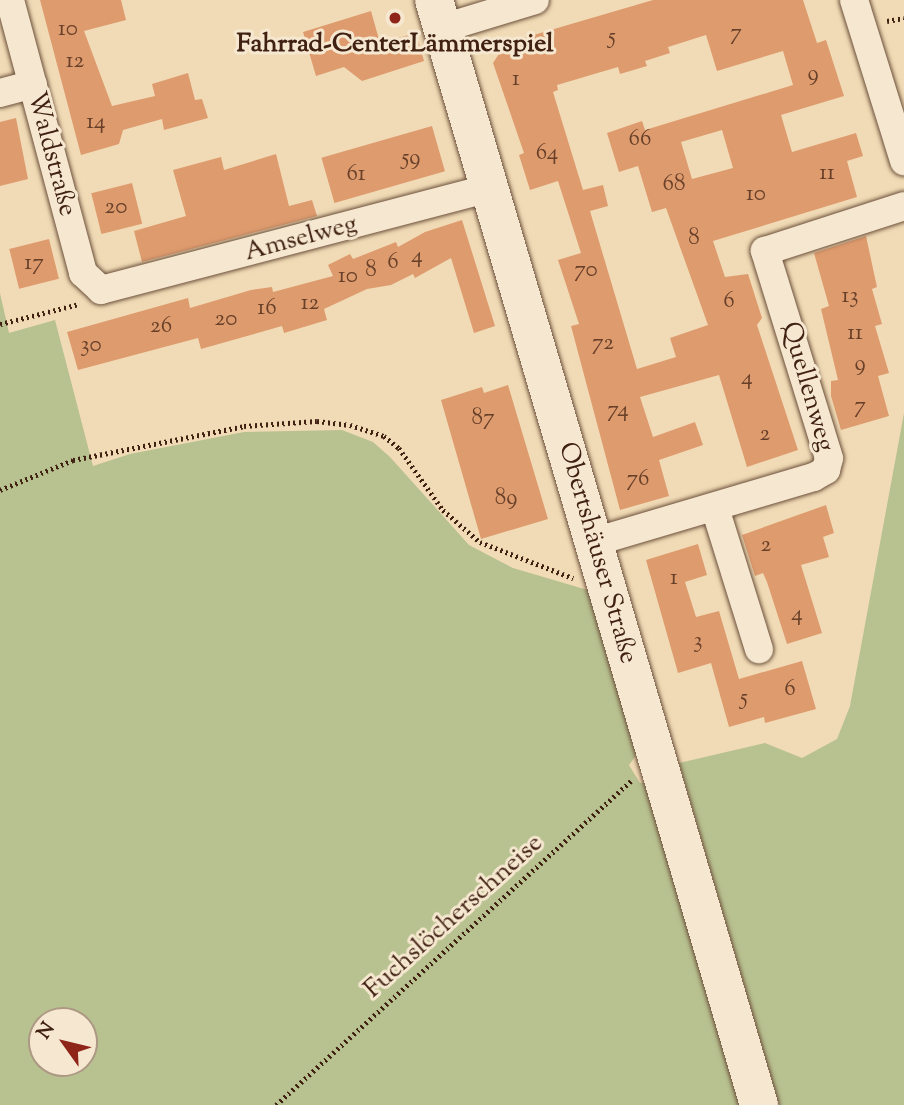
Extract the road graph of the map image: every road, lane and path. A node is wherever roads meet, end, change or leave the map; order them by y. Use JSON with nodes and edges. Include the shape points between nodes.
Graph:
{"nodes":[{"id":1,"x":10,"y":0,"type":"edge"},
{"id":2,"x":535,"y":0,"type":"edge"},
{"id":3,"x":854,"y":0,"type":"edge"},
{"id":4,"x":439,"y":14,"type":"edge"},
{"id":5,"x":33,"y":84,"type":"junction"},
{"id":6,"x":0,"y":93,"type":"edge"},
{"id":7,"x":904,"y":161,"type":"edge"},
{"id":8,"x":489,"y":188,"type":"junction"},
{"id":9,"x":904,"y":206,"type":"edge"},
{"id":10,"x":112,"y":290,"type":"junction"},
{"id":11,"x":0,"y":324,"type":"edge"},
{"id":12,"x":0,"y":490,"type":"edge"},
{"id":13,"x":715,"y":508,"type":"junction"},
{"id":14,"x":594,"y":542,"type":"junction"},
{"id":15,"x":608,"y":589,"type":"junction"},
{"id":16,"x":759,"y":649,"type":"dead end"},
{"id":17,"x":657,"y":758,"type":"junction"},
{"id":18,"x":276,"y":1105,"type":"edge"},
{"id":19,"x":759,"y":1105,"type":"edge"}],
"edges":[{"from":1,"to":5,"type":"street","name":"Waldstraße"},
{"from":2,"to":4,"type":"street"},
{"from":3,"to":7,"type":"street"},
{"from":4,"to":8,"type":"main road","name":"Obertshäuser Straße"},
{"from":5,"to":6,"type":"street"},
{"from":5,"to":10,"type":"street","name":"Waldstraße","via":[[83,273],[92,286]]},
{"from":8,"to":10,"type":"street","name":"Amselweg"},
{"from":8,"to":14,"type":"main road","name":"Obertshäuser Straße"},
{"from":9,"to":13,"type":"street","name":"Quellenweg","via":[[765,251],[829,464],[814,477]]},
{"from":10,"to":11,"type":"path","via":[[83,303]]},
{"from":12,"to":15,"type":"path","via":[[61,463],[244,426],[317,421],[351,425],[384,436],[399,448],[443,510],[480,542]]},
{"from":13,"to":14,"type":"street","name":"Quellenweg"},
{"from":13,"to":16,"type":"street"},
{"from":14,"to":15,"type":"main road","name":"Obertshäuser Straße"},
{"from":15,"to":17,"type":"main road","name":"Obertshäuser Straße"},
{"from":17,"to":18,"type":"path","name":"Fuchslöcherschneise"},
{"from":17,"to":19,"type":"main road","name":"Obertshäuser Straße"}]}
